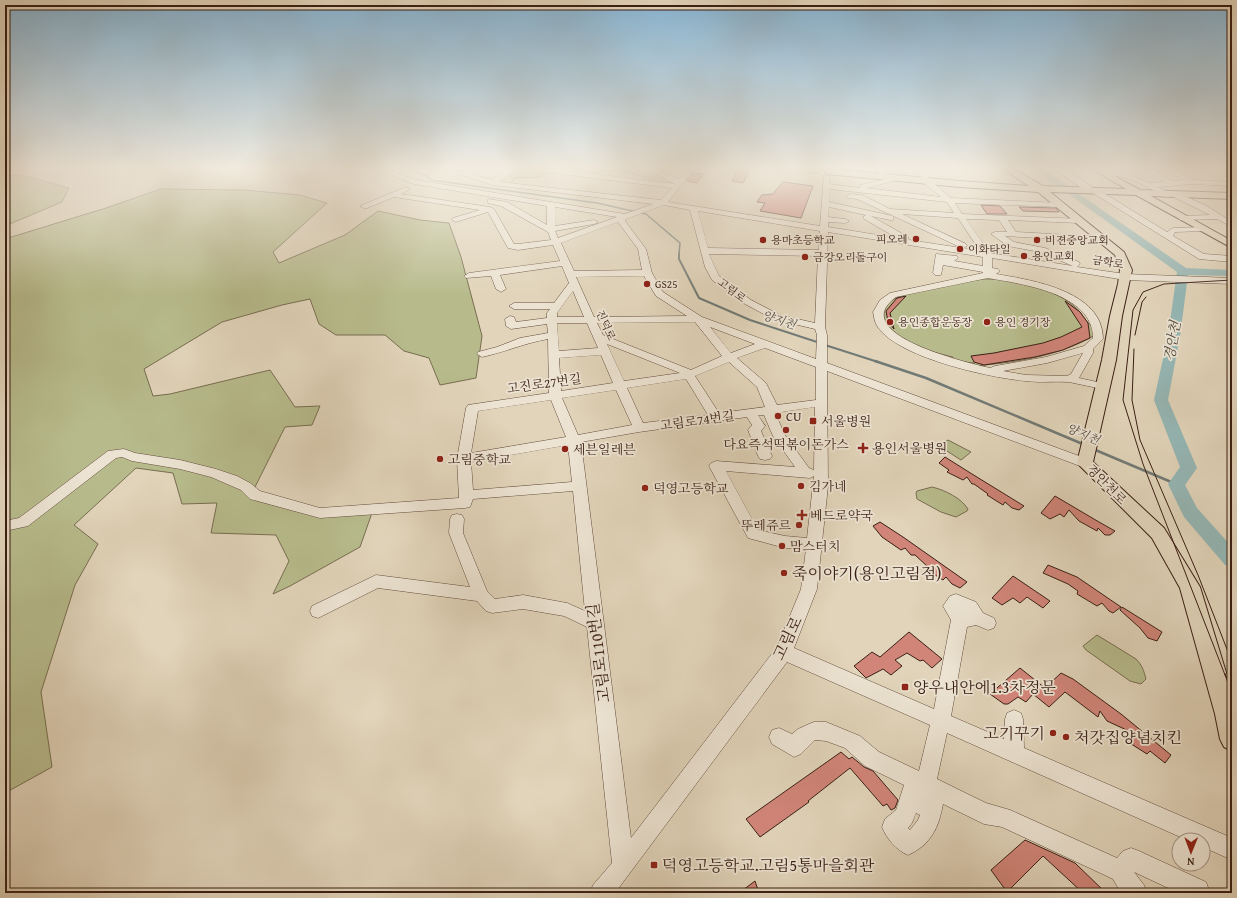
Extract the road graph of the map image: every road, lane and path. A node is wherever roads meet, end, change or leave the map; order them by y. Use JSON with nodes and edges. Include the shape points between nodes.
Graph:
{"nodes":[{"id":1,"x":484,"y":211,"type":"edge"},
{"id":2,"x":491,"y":211,"type":"edge"},
{"id":3,"x":516,"y":211,"type":"edge"},
{"id":4,"x":551,"y":211,"type":"edge"},
{"id":5,"x":594,"y":211,"type":"edge"},
{"id":6,"x":640,"y":211,"type":"edge"},
{"id":7,"x":694,"y":211,"type":"edge"},
{"id":8,"x":710,"y":211,"type":"edge"},
{"id":9,"x":825,"y":211,"type":"edge"},
{"id":10,"x":859,"y":211,"type":"edge"},
{"id":11,"x":888,"y":211,"type":"joint"},
{"id":12,"x":956,"y":211,"type":"edge"},
{"id":13,"x":1007,"y":211,"type":"edge"},
{"id":14,"x":1066,"y":211,"type":"edge"},
{"id":15,"x":1127,"y":211,"type":"edge"},
{"id":16,"x":1171,"y":211,"type":"edge"},
{"id":17,"x":1208,"y":211,"type":"edge"},
{"id":18,"x":625,"y":216,"type":"junction"},
{"id":19,"x":959,"y":216,"type":"junction"},
{"id":20,"x":1232,"y":216,"type":"edge"},
{"id":21,"x":871,"y":217,"type":"dead end"},
{"id":22,"x":1217,"y":217,"type":"junction"},
{"id":23,"x":1002,"y":218,"type":"junction"},
{"id":24,"x":1014,"y":218,"type":"junction"},
{"id":25,"x":1183,"y":218,"type":"junction"},
{"id":26,"x":825,"y":219,"type":"junction"},
{"id":27,"x":456,"y":220,"type":"dead end"},
{"id":28,"x":1061,"y":220,"type":"junction"},
{"id":29,"x":845,"y":221,"type":"dead end"},
{"id":30,"x":909,"y":221,"type":"junction"},
{"id":31,"x":1079,"y":221,"type":"junction"},
{"id":32,"x":1232,"y":225,"type":"edge"},
{"id":33,"x":551,"y":230,"type":"junction"},
{"id":34,"x":824,"y":230,"type":"junction"},
{"id":35,"x":1204,"y":230,"type":"junction"},
{"id":36,"x":1011,"y":232,"type":"junction"},
{"id":37,"x":984,"y":234,"type":"junction"},
{"id":38,"x":1168,"y":236,"type":"junction"},
{"id":39,"x":1105,"y":240,"type":"junction"},
{"id":40,"x":912,"y":243,"type":"junction"},
{"id":41,"x":1230,"y":243,"type":"edge"},
{"id":42,"x":548,"y":245,"type":"junction"},
{"id":43,"x":704,"y":251,"type":"junction"},
{"id":44,"x":824,"y":253,"type":"junction"},
{"id":45,"x":509,"y":254,"type":"dead end"},
{"id":46,"x":1232,"y":259,"type":"edge"},
{"id":47,"x":564,"y":261,"type":"junction"},
{"id":48,"x":986,"y":263,"type":"junction"},
{"id":49,"x":1096,"y":272,"type":"junction"},
{"id":50,"x":495,"y":273,"type":"junction"},
{"id":51,"x":646,"y":273,"type":"junction"},
{"id":52,"x":938,"y":273,"type":"dead end"},
{"id":53,"x":1036,"y":274,"type":"dead end"},
{"id":54,"x":469,"y":276,"type":"dead end"},
{"id":55,"x":1130,"y":277,"type":"junction"},
{"id":56,"x":572,"y":279,"type":"junction"},
{"id":57,"x":1232,"y":281,"type":"edge"},
{"id":58,"x":501,"y":289,"type":"dead end"},
{"id":59,"x":514,"y":306,"type":"dead end"},
{"id":60,"x":558,"y":306,"type":"junction"},
{"id":61,"x":510,"y":319,"type":"dead end"},
{"id":62,"x":698,"y":319,"type":"junction"},
{"id":63,"x":552,"y":320,"type":"junction"},
{"id":64,"x":590,"y":320,"type":"junction"},
{"id":65,"x":821,"y":331,"type":"junction"},
{"id":66,"x":553,"y":336,"type":"junction"},
{"id":67,"x":598,"y":337,"type":"junction"},
{"id":68,"x":764,"y":344,"type":"junction"},
{"id":69,"x":1088,"y":348,"type":"junction"},
{"id":70,"x":604,"y":351,"type":"junction"},
{"id":71,"x":482,"y":354,"type":"dead end"},
{"id":72,"x":554,"y":355,"type":"junction"},
{"id":73,"x":730,"y":357,"type":"junction"},
{"id":74,"x":821,"y":365,"type":"junction"},
{"id":75,"x":985,"y":371,"type":"junction"},
{"id":76,"x":690,"y":375,"type":"junction"},
{"id":77,"x":1069,"y":379,"type":"junction"},
{"id":78,"x":620,"y":386,"type":"junction"},
{"id":79,"x":1102,"y":386,"type":"junction"},
{"id":80,"x":555,"y":395,"type":"junction"},
{"id":81,"x":820,"y":403,"type":"junction"},
{"id":82,"x":771,"y":410,"type":"junction"},
{"id":83,"x":750,"y":413,"type":"junction"},
{"id":84,"x":716,"y":418,"type":"junction"},
{"id":85,"x":639,"y":428,"type":"junction"},
{"id":86,"x":574,"y":440,"type":"junction"},
{"id":87,"x":765,"y":456,"type":"dead end"},
{"id":88,"x":464,"y":459,"type":"junction"},
{"id":89,"x":1085,"y":461,"type":"junction"},
{"id":90,"x":813,"y":473,"type":"junction"},
{"id":91,"x":579,"y":486,"type":"junction"},
{"id":92,"x":466,"y":495,"type":"junction"},
{"id":93,"x":457,"y":519,"type":"dead end"},
{"id":94,"x":5,"y":526,"type":"edge"},
{"id":95,"x":814,"y":544,"type":"junction"},
{"id":96,"x":481,"y":595,"type":"junction"},
{"id":97,"x":318,"y":611,"type":"dead end"},
{"id":98,"x":963,"y":613,"type":"dead end"},
{"id":99,"x":595,"y":623,"type":"junction"},
{"id":100,"x":784,"y":652,"type":"junction"},
{"id":101,"x":1014,"y":719,"type":"dead end"},
{"id":102,"x":940,"y":720,"type":"junction"},
{"id":103,"x":779,"y":737,"type":"dead end"},
{"id":104,"x":1232,"y":739,"type":"edge"},
{"id":105,"x":1014,"y":753,"type":"junction"},
{"id":106,"x":925,"y":785,"type":"junction"},
{"id":107,"x":921,"y":805,"type":"dead end"},
{"id":108,"x":1232,"y":849,"type":"edge"},
{"id":109,"x":623,"y":866,"type":"junction"},
{"id":110,"x":1121,"y":872,"type":"junction"},
{"id":111,"x":601,"y":893,"type":"edge"},
{"id":112,"x":1136,"y":893,"type":"edge"},
{"id":113,"x":1199,"y":893,"type":"edge"}],
"edges":[{"from":1,"to":27,"type":"street"},
{"from":2,"to":42,"type":"street","via":[[511,246]]},
{"from":3,"to":33,"type":"street"},
{"from":4,"to":33,"type":"street","name":"진덕로"},
{"from":5,"to":18,"type":"street"},
{"from":6,"to":18,"type":"street"},
{"from":7,"to":43,"type":"street","name":"고림로"},
{"from":8,"to":34,"type":"street","name":"금학로"},
{"from":9,"to":26,"type":"street","name":"고림로"},
{"from":10,"to":30,"type":"street"},
{"from":11,"to":19,"type":"street"},
{"from":11,"to":30,"type":"street"},
{"from":12,"to":19,"type":"street"},
{"from":13,"to":24,"type":"street"},
{"from":14,"to":31,"type":"main road","name":"경안천로"},
{"from":15,"to":38,"type":"street"},
{"from":16,"to":25,"type":"main road"},
{"from":17,"to":22,"type":"street"},
{"from":18,"to":33,"type":"street"},
{"from":18,"to":42,"type":"street"},
{"from":18,"to":51,"type":"street","via":[[621,221],[642,249]]},
{"from":19,"to":23,"type":"street"},
{"from":19,"to":37,"type":"street"},
{"from":20,"to":22,"type":"street"},
{"from":21,"to":40,"type":"street","name":"금학로"},
{"from":22,"to":25,"type":"street"},
{"from":22,"to":32,"type":"street"},
{"from":23,"to":24,"type":"street"},
{"from":23,"to":36,"type":"street"},
{"from":24,"to":28,"type":"street"},
{"from":25,"to":35,"type":"main road"},
{"from":26,"to":29,"type":"street"},
{"from":26,"to":34,"type":"street","name":"고림로"},
{"from":28,"to":31,"type":"street"},
{"from":28,"to":36,"type":"street"},
{"from":30,"to":48,"type":"street","via":[[969,249]]},
{"from":31,"to":39,"type":"main road","name":"경안천로"},
{"from":33,"to":42,"type":"street","name":"진덕로"},
{"from":34,"to":40,"type":"street","name":"금학로"},
{"from":34,"to":44,"type":"street","name":"고림로"},
{"from":35,"to":38,"type":"street","via":[[1173,230]]},
{"from":35,"to":41,"type":"main road"},
{"from":36,"to":37,"type":"street"},
{"from":36,"to":39,"type":"street"},
{"from":37,"to":48,"type":"street"},
{"from":37,"to":49,"type":"street","via":[[1011,244],[1042,250]]},
{"from":38,"to":46,"type":"street","via":[[1202,257]]},
{"from":39,"to":55,"type":"main road","name":"경안천로","via":[[1120,254]]},
{"from":40,"to":48,"type":"street","name":"금학로"},
{"from":42,"to":45,"type":"street"},
{"from":42,"to":47,"type":"street","name":"진덕로"},
{"from":42,"to":47,"type":"street"},
{"from":43,"to":44,"type":"street"},
{"from":43,"to":65,"type":"street","name":"고림로","via":[[715,278],[748,302],[777,316]]},
{"from":44,"to":65,"type":"street","name":"고림로"},
{"from":47,"to":50,"type":"street"},
{"from":47,"to":56,"type":"street","name":"진덕로"},
{"from":48,"to":49,"type":"street","name":"금학로"},
{"from":48,"to":52,"type":"street","via":[[939,262]]},
{"from":48,"to":53,"type":"street"},
{"from":48,"to":69,"type":"street","via":[[1065,295],[1082,306],[1098,328],[1098,339]]},
{"from":48,"to":75,"type":"street","via":[[893,295],[883,302],[878,312],[881,323],[902,342],[918,350]]},
{"from":49,"to":55,"type":"street","name":"금학로"},
{"from":50,"to":54,"type":"street"},
{"from":50,"to":58,"type":"street"},
{"from":51,"to":56,"type":"street"},
{"from":51,"to":62,"type":"street","via":[[659,294]]},
{"from":55,"to":57,"type":"street","name":"금학로"},
{"from":55,"to":79,"type":"main road","name":"경안천로","via":[[1116,316]]},
{"from":56,"to":60,"type":"street"},
{"from":56,"to":64,"type":"street","name":"진덕로"},
{"from":59,"to":60,"type":"street"},
{"from":60,"to":63,"type":"street","via":[[552,314]]},
{"from":61,"to":63,"type":"street","via":[[511,326]]},
{"from":62,"to":64,"type":"street"},
{"from":62,"to":68,"type":"street"},
{"from":62,"to":73,"type":"street"},
{"from":63,"to":64,"type":"street"},
{"from":63,"to":66,"type":"street"},
{"from":64,"to":67,"type":"street","name":"진덕로"},
{"from":65,"to":74,"type":"street","name":"고림로"},
{"from":66,"to":71,"type":"street","via":[[524,340]]},
{"from":66,"to":72,"type":"street"},
{"from":67,"to":70,"type":"street","name":"진덕로"},
{"from":67,"to":76,"type":"street"},
{"from":68,"to":73,"type":"street","name":"고진로27번길"},
{"from":68,"to":74,"type":"street"},
{"from":69,"to":75,"type":"street","via":[[1047,360]]},
{"from":69,"to":77,"type":"street","via":[[1088,353],[1075,376]]},
{"from":70,"to":72,"type":"street"},
{"from":70,"to":78,"type":"street","name":"진덕로"},
{"from":72,"to":80,"type":"street"},
{"from":73,"to":76,"type":"street","name":"고진로27번길"},
{"from":73,"to":82,"type":"street","via":[[762,385]]},
{"from":74,"to":81,"type":"street","name":"고림로"},
{"from":74,"to":89,"type":"street"},
{"from":75,"to":77,"type":"street","via":[[1026,378]]},
{"from":76,"to":78,"type":"street","name":"고진로27번길"},
{"from":76,"to":84,"type":"street"},
{"from":77,"to":79,"type":"street"},
{"from":78,"to":80,"type":"street","name":"고진로27번길"},
{"from":78,"to":85,"type":"street","name":"진덕로"},
{"from":79,"to":89,"type":"main road","name":"경안천로"},
{"from":80,"to":86,"type":"street"},
{"from":80,"to":88,"type":"street","name":"고진로27번길","via":[[472,408]]},
{"from":81,"to":82,"type":"street","name":"고림로74번길"},
{"from":81,"to":90,"type":"street","name":"고림로"},
{"from":82,"to":83,"type":"street","name":"고림로74번길"},
{"from":82,"to":90,"type":"street","via":[[769,413],[779,436]]},
{"from":83,"to":84,"type":"street","name":"고림로74번길"},
{"from":83,"to":87,"type":"street","via":[[759,426],[754,430]]},
{"from":84,"to":85,"type":"street","name":"고림로74번길"},
{"from":85,"to":86,"type":"street","name":"고림로74번길"},
{"from":86,"to":88,"type":"street","name":"고림로74번길"},
{"from":86,"to":91,"type":"street","name":"고림로110번길"},
{"from":88,"to":92,"type":"street"},
{"from":89,"to":104,"type":"main road","name":"경안천로","via":[[1158,533],[1190,587]]},
{"from":90,"to":95,"type":"street","name":"고림로","via":[[821,486]]},
{"from":90,"to":95,"type":"street","via":[[716,466],[753,534],[778,541]]},
{"from":91,"to":92,"type":"street"},
{"from":91,"to":99,"type":"street","name":"고림로110번길"},
{"from":92,"to":94,"type":"street","via":[[465,503],[320,513],[255,495],[250,488],[239,482],[196,468],[124,453],[113,454],[22,522]]},
{"from":93,"to":96,"type":"street","via":[[456,533]]},
{"from":95,"to":100,"type":"street","name":"고림로","via":[[809,589]]},
{"from":96,"to":97,"type":"street","via":[[376,581]]},
{"from":96,"to":99,"type":"street","via":[[492,606],[523,602],[567,610]]},
{"from":98,"to":102,"type":"street"},
{"from":99,"to":109,"type":"street","name":"고림로110번길"},
{"from":100,"to":102,"type":"street"},
{"from":100,"to":109,"type":"street","name":"고림로"},
{"from":101,"to":105,"type":"street"},
{"from":102,"to":105,"type":"street"},
{"from":102,"to":106,"type":"street"},
{"from":103,"to":106,"type":"street","via":[[794,747],[804,735],[821,730],[829,732],[856,744],[870,759]]},
{"from":105,"to":108,"type":"street"},
{"from":106,"to":107,"type":"street"},
{"from":106,"to":110,"type":"street","via":[[984,813],[1003,817]]},
{"from":109,"to":111,"type":"street","name":"고림로"},
{"from":110,"to":112,"type":"street"},
{"from":110,"to":113,"type":"street","via":[[1131,859],[1198,890]]}]}
